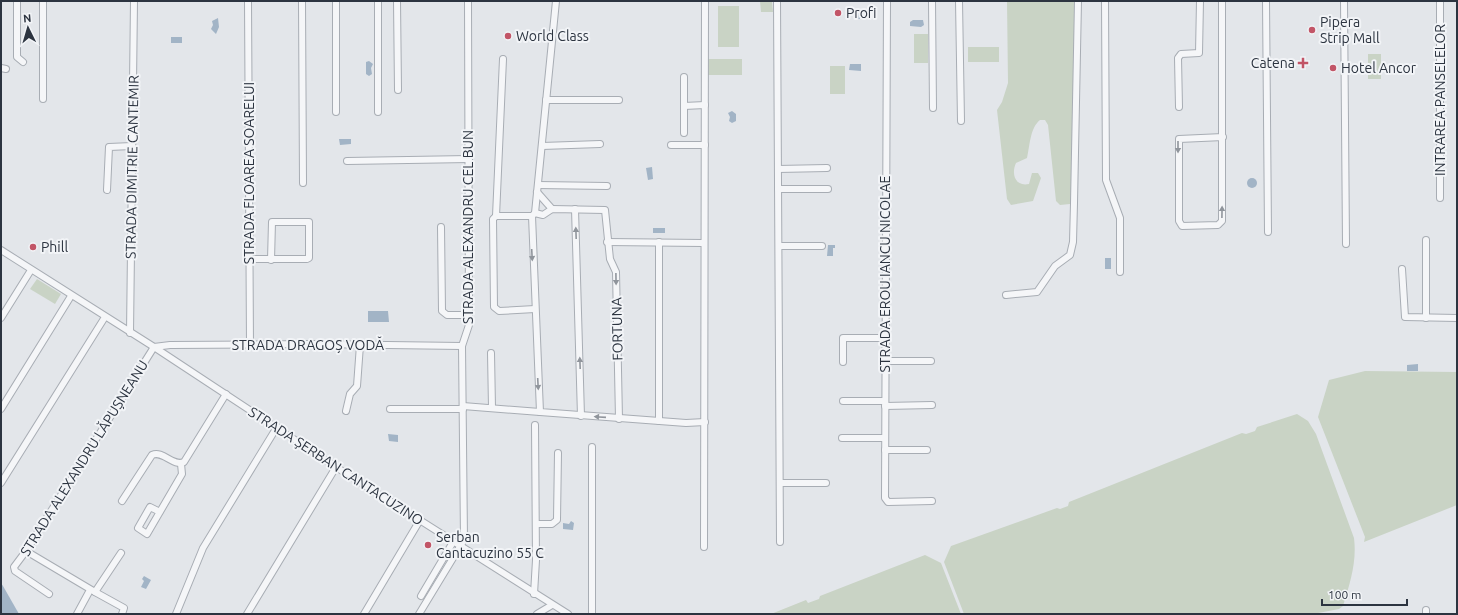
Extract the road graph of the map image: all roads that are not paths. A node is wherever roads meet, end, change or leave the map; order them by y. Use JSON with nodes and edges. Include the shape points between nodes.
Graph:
{"nodes":[{"id":1,"x":17,"y":1,"type":"edge"},
{"id":2,"x":43,"y":1,"type":"edge"},
{"id":3,"x":134,"y":1,"type":"edge"},
{"id":4,"x":248,"y":1,"type":"edge"},
{"id":5,"x":302,"y":1,"type":"edge"},
{"id":6,"x":336,"y":1,"type":"edge"},
{"id":7,"x":378,"y":1,"type":"edge"},
{"id":8,"x":397,"y":1,"type":"edge"},
{"id":9,"x":468,"y":1,"type":"edge"},
{"id":10,"x":556,"y":1,"type":"edge"},
{"id":11,"x":705,"y":1,"type":"edge"},
{"id":12,"x":777,"y":1,"type":"edge"},
{"id":13,"x":887,"y":1,"type":"edge"},
{"id":14,"x":932,"y":1,"type":"edge"},
{"id":15,"x":959,"y":1,"type":"edge"},
{"id":16,"x":1078,"y":1,"type":"edge"},
{"id":17,"x":1105,"y":1,"type":"edge"},
{"id":18,"x":1200,"y":1,"type":"edge"},
{"id":19,"x":1222,"y":1,"type":"edge"},
{"id":20,"x":1266,"y":1,"type":"edge"},
{"id":21,"x":1344,"y":1,"type":"edge"},
{"id":22,"x":1440,"y":1,"type":"edge"},
{"id":23,"x":503,"y":59,"type":"dead end"},
{"id":24,"x":23,"y":62,"type":"dead end"},
{"id":25,"x":684,"y":77,"type":"dead end"},
{"id":26,"x":398,"y":90,"type":"dead end"},
{"id":27,"x":43,"y":99,"type":"dead end"},
{"id":28,"x":546,"y":100,"type":"junction"},
{"id":29,"x":619,"y":100,"type":"dead end"},
{"id":30,"x":684,"y":106,"type":"junction"},
{"id":31,"x":705,"y":106,"type":"junction"},
{"id":32,"x":1179,"y":107,"type":"dead end"},
{"id":33,"x":933,"y":108,"type":"dead end"},
{"id":34,"x":336,"y":112,"type":"dead end"},
{"id":35,"x":378,"y":112,"type":"dead end"},
{"id":36,"x":962,"y":121,"type":"dead end"},
{"id":37,"x":684,"y":133,"type":"dead end"},
{"id":38,"x":1223,"y":137,"type":"junction"},
{"id":39,"x":600,"y":144,"type":"dead end"},
{"id":40,"x":671,"y":145,"type":"dead end"},
{"id":41,"x":705,"y":145,"type":"junction"},
{"id":42,"x":132,"y":146,"type":"junction"},
{"id":43,"x":542,"y":146,"type":"junction"},
{"id":44,"x":469,"y":158,"type":"junction"},
{"id":45,"x":347,"y":161,"type":"dead end"},
{"id":46,"x":778,"y":168,"type":"junction"},
{"id":47,"x":827,"y":168,"type":"dead end"},
{"id":48,"x":303,"y":183,"type":"dead end"},
{"id":49,"x":607,"y":186,"type":"dead end"},
{"id":50,"x":538,"y":188,"type":"junction"},
{"id":51,"x":778,"y":189,"type":"junction"},
{"id":52,"x":828,"y":189,"type":"dead end"},
{"id":53,"x":107,"y":190,"type":"dead end"},
{"id":54,"x":1440,"y":198,"type":"dead end"},
{"id":55,"x":552,"y":209,"type":"junction"},
{"id":56,"x":575,"y":210,"type":"junction"},
{"id":57,"x":533,"y":215,"type":"junction"},
{"id":58,"x":496,"y":216,"type":"junction"},
{"id":59,"x":441,"y":227,"type":"dead end"},
{"id":60,"x":1268,"y":232,"type":"dead end"},
{"id":61,"x":1426,"y":240,"type":"dead end"},
{"id":62,"x":607,"y":242,"type":"junction"},
{"id":63,"x":659,"y":242,"type":"junction"},
{"id":64,"x":703,"y":243,"type":"junction"},
{"id":65,"x":1346,"y":244,"type":"dead end"},
{"id":66,"x":779,"y":246,"type":"junction"},
{"id":67,"x":822,"y":246,"type":"dead end"},
{"id":68,"x":1,"y":250,"type":"edge"},
{"id":69,"x":250,"y":259,"type":"junction"},
{"id":70,"x":271,"y":260,"type":"junction"},
{"id":71,"x":1402,"y":269,"type":"dead end"},
{"id":72,"x":31,"y":270,"type":"junction"},
{"id":73,"x":1120,"y":272,"type":"dead end"},
{"id":74,"x":1006,"y":295,"type":"dead end"},
{"id":75,"x":71,"y":296,"type":"junction"},
{"id":76,"x":535,"y":309,"type":"junction"},
{"id":77,"x":469,"y":315,"type":"junction"},
{"id":78,"x":105,"y":317,"type":"junction"},
{"id":79,"x":1,"y":318,"type":"edge"},
{"id":80,"x":1426,"y":318,"type":"junction"},
{"id":81,"x":1457,"y":318,"type":"edge"},
{"id":82,"x":130,"y":333,"type":"junction"},
{"id":83,"x":885,"y":338,"type":"junction"},
{"id":84,"x":250,"y":345,"type":"junction"},
{"id":85,"x":360,"y":345,"type":"junction"},
{"id":86,"x":462,"y":346,"type":"junction"},
{"id":87,"x":154,"y":347,"type":"junction"},
{"id":88,"x":491,"y":353,"type":"dead end"},
{"id":89,"x":885,"y":361,"type":"junction"},
{"id":90,"x":931,"y":361,"type":"dead end"},
{"id":91,"x":843,"y":362,"type":"dead end"},
{"id":92,"x":226,"y":394,"type":"junction"},
{"id":93,"x":843,"y":401,"type":"dead end"},
{"id":94,"x":885,"y":403,"type":"junction"},
{"id":95,"x":932,"y":405,"type":"dead end"},
{"id":96,"x":463,"y":407,"type":"junction"},
{"id":97,"x":492,"y":408,"type":"junction"},
{"id":98,"x":1,"y":409,"type":"edge"},
{"id":99,"x":390,"y":409,"type":"dead end"},
{"id":100,"x":346,"y":411,"type":"dead end"},
{"id":101,"x":540,"y":412,"type":"junction"},
{"id":102,"x":581,"y":416,"type":"junction"},
{"id":103,"x":619,"y":419,"type":"junction"},
{"id":104,"x":659,"y":421,"type":"junction"},
{"id":105,"x":705,"y":422,"type":"junction"},
{"id":106,"x":535,"y":425,"type":"dead end"},
{"id":107,"x":277,"y":427,"type":"junction"},
{"id":108,"x":842,"y":438,"type":"dead end"},
{"id":109,"x":885,"y":438,"type":"junction"},
{"id":110,"x":592,"y":447,"type":"dead end"},
{"id":111,"x":885,"y":450,"type":"junction"},
{"id":112,"x":927,"y":450,"type":"dead end"},
{"id":113,"x":558,"y":453,"type":"dead end"},
{"id":114,"x":181,"y":464,"type":"junction"},
{"id":115,"x":334,"y":470,"type":"junction"},
{"id":116,"x":1,"y":483,"type":"edge"},
{"id":117,"x":780,"y":483,"type":"junction"},
{"id":118,"x":826,"y":483,"type":"dead end"},
{"id":119,"x":122,"y":501,"type":"dead end"},
{"id":120,"x":932,"y":501,"type":"dead end"},
{"id":121,"x":160,"y":512,"type":"dead end"},
{"id":122,"x":420,"y":520,"type":"junction"},
{"id":123,"x":536,"y":524,"type":"junction"},
{"id":124,"x":453,"y":542,"type":"junction"},
{"id":125,"x":780,"y":542,"type":"dead end"},
{"id":126,"x":460,"y":546,"type":"junction"},
{"id":127,"x":704,"y":547,"type":"dead end"},
{"id":128,"x":26,"y":551,"type":"junction"},
{"id":129,"x":121,"y":553,"type":"dead end"},
{"id":130,"x":92,"y":591,"type":"junction"},
{"id":131,"x":48,"y":594,"type":"dead end"},
{"id":132,"x":534,"y":594,"type":"junction"},
{"id":133,"x":421,"y":596,"type":"dead end"},
{"id":134,"x":552,"y":605,"type":"junction"},
{"id":135,"x":77,"y":614,"type":"edge"},
{"id":136,"x":122,"y":614,"type":"edge"},
{"id":137,"x":176,"y":614,"type":"edge"},
{"id":138,"x":247,"y":614,"type":"edge"},
{"id":139,"x":364,"y":614,"type":"edge"},
{"id":140,"x":419,"y":614,"type":"edge"},
{"id":141,"x":537,"y":614,"type":"edge"},
{"id":142,"x":568,"y":614,"type":"edge"},
{"id":143,"x":592,"y":614,"type":"edge"}],
"edges":[{"from":1,"to":24,"type":"street","via":[[17,56]]},
{"from":2,"to":27,"type":"street"},
{"from":3,"to":42,"type":"street","name":"STRADA DIMITRIE CANTEMIR"},
{"from":4,"to":69,"type":"street","name":"STRADA FLOAREA SOARELUI"},
{"from":5,"to":48,"type":"street"},
{"from":6,"to":34,"type":"street"},
{"from":7,"to":35,"type":"street"},
{"from":8,"to":26,"type":"street"},
{"from":9,"to":44,"type":"street","name":"STRADA ALEXANDRU CEL BUN"},
{"from":10,"to":28,"type":"street"},
{"from":11,"to":31,"type":"street"},
{"from":12,"to":46,"type":"street"},
{"from":13,"to":83,"type":"street","name":"STRADA EROU IANCU NICOLAE"},
{"from":14,"to":33,"type":"street"},
{"from":15,"to":36,"type":"street"},
{"from":16,"to":74,"type":"street","via":[[1073,242],[1070,255],[1055,266],[1037,292]]},
{"from":17,"to":73,"type":"street","via":[[1106,180],[1120,218]]},
{"from":18,"to":32,"type":"street","via":[[1199,53],[1182,54],[1178,58]]},
{"from":19,"to":38,"type":"street"},
{"from":20,"to":60,"type":"street"},
{"from":21,"to":65,"type":"street"},
{"from":22,"to":54,"type":"street","name":"INTRAREA PANSELELOR"},
{"from":23,"to":58,"type":"street"},
{"from":25,"to":30,"type":"street"},
{"from":28,"to":29,"type":"street"},
{"from":28,"to":43,"type":"street"},
{"from":30,"to":31,"type":"street"},
{"from":30,"to":37,"type":"street"},
{"from":31,"to":41,"type":"street"},
{"from":38,"to":38,"type":"street","one_way":true,"via":[[1179,139],[1179,221],[1182,226],[1220,224]]},
{"from":39,"to":43,"type":"street"},
{"from":40,"to":41,"type":"street"},
{"from":41,"to":64,"type":"street"},
{"from":42,"to":53,"type":"street","via":[[109,147]]},
{"from":42,"to":82,"type":"street","name":"STRADA DIMITRIE CANTEMIR"},
{"from":43,"to":50,"type":"street"},
{"from":44,"to":45,"type":"street"},
{"from":44,"to":77,"type":"street","name":"STRADA ALEXANDRU CEL BUN"},
{"from":46,"to":47,"type":"street"},
{"from":46,"to":51,"type":"street"},
{"from":49,"to":50,"type":"street"},
{"from":50,"to":55,"type":"street"},
{"from":50,"to":57,"type":"street"},
{"from":51,"to":52,"type":"street"},
{"from":51,"to":66,"type":"street"},
{"from":55,"to":56,"type":"street"},
{"from":55,"to":57,"type":"street","via":[[543,215]]},
{"from":56,"to":62,"type":"street","name":"FORTUNA","via":[[604,210]]},
{"from":102,"to":56,"type":"street","one_way":true},
{"from":57,"to":58,"type":"street"},
{"from":57,"to":76,"type":"street","one_way":true},
{"from":58,"to":76,"type":"street","via":[[493,219],[494,307],[499,311]]},
{"from":59,"to":77,"type":"street","via":[[442,311],[447,315]]},
{"from":61,"to":80,"type":"street"},
{"from":62,"to":63,"type":"street"},
{"from":62,"to":103,"type":"street","name":"FORTUNA","one_way":true,"via":[[610,259],[616,272]]},
{"from":63,"to":64,"type":"street"},
{"from":63,"to":104,"type":"street"},
{"from":64,"to":105,"type":"street"},
{"from":66,"to":67,"type":"street"},
{"from":66,"to":117,"type":"street"},
{"from":68,"to":72,"type":"street","name":"STRADA ȘERBAN CANTACUZINO"},
{"from":69,"to":70,"type":"street"},
{"from":69,"to":84,"type":"street","name":"STRADA FLOAREA SOARELUI"},
{"from":70,"to":70,"type":"street","via":[[309,258],[309,222],[272,222]]},
{"from":71,"to":80,"type":"street","via":[[1404,315],[1408,318]]},
{"from":72,"to":75,"type":"street","name":"STRADA ȘERBAN CANTACUZINO"},
{"from":72,"to":79,"type":"street"},
{"from":75,"to":78,"type":"street","name":"STRADA ȘERBAN CANTACUZINO"},
{"from":75,"to":98,"type":"street"},
{"from":76,"to":101,"type":"street","one_way":true},
{"from":77,"to":86,"type":"street","name":"STRADA ALEXANDRU CEL BUN","via":[[469,325]]},
{"from":78,"to":82,"type":"street","name":"STRADA ȘERBAN CANTACUZINO"},
{"from":78,"to":116,"type":"street"},
{"from":80,"to":81,"type":"street"},
{"from":82,"to":87,"type":"street","name":"STRADA ȘERBAN CANTACUZINO"},
{"from":83,"to":89,"type":"street","name":"STRADA EROU IANCU NICOLAE"},
{"from":83,"to":91,"type":"street","via":[[843,338]]},
{"from":84,"to":85,"type":"street","name":"STRADA DRAGOȘ VODĂ"},
{"from":84,"to":87,"type":"street","name":"STRADA DRAGOȘ VODĂ"},
{"from":85,"to":86,"type":"street","name":"STRADA DRAGOȘ VODĂ"},
{"from":85,"to":100,"type":"street","via":[[357,386],[350,394]]},
{"from":86,"to":96,"type":"street","name":"STRADA ALEXANDRU CEL BUN"},
{"from":87,"to":92,"type":"street","name":"STRADA ȘERBAN CANTACUZINO"},
{"from":87,"to":128,"type":"street","name":"STRADA ALEXANDRU LĂPUȘNEANU"},
{"from":88,"to":97,"type":"street"},
{"from":89,"to":90,"type":"street"},
{"from":89,"to":94,"type":"street","name":"STRADA EROU IANCU NICOLAE"},
{"from":92,"to":107,"type":"street","name":"STRADA ȘERBAN CANTACUZINO"},
{"from":92,"to":114,"type":"street"},
{"from":93,"to":94,"type":"street"},
{"from":94,"to":95,"type":"street"},
{"from":94,"to":109,"type":"street","name":"STRADA EROU IANCU NICOLAE"},
{"from":96,"to":97,"type":"street"},
{"from":96,"to":99,"type":"street"},
{"from":96,"to":126,"type":"street","name":"STRADA ALEXANDRU CEL BUN","via":[[464,540]]},
{"from":97,"to":101,"type":"street"},
{"from":101,"to":102,"type":"street"},
{"from":103,"to":102,"type":"street","one_way":true},
{"from":103,"to":104,"type":"street"},
{"from":104,"to":105,"type":"street"},
{"from":105,"to":127,"type":"street"},
{"from":106,"to":123,"type":"street"},
{"from":107,"to":115,"type":"street","name":"STRADA ȘERBAN CANTACUZINO"},
{"from":107,"to":137,"type":"street","via":[[203,548]]},
{"from":108,"to":109,"type":"street"},
{"from":109,"to":111,"type":"street","name":"STRADA EROU IANCU NICOLAE"},
{"from":110,"to":143,"type":"street"},
{"from":111,"to":112,"type":"street"},
{"from":111,"to":120,"type":"street","name":"STRADA EROU IANCU NICOLAE","via":[[886,501]]},
{"from":113,"to":123,"type":"street","via":[[557,520],[552,524]]},
{"from":114,"to":119,"type":"street","via":[[160,454],[152,454]]},
{"from":114,"to":121,"type":"street","via":[[182,474]]},
{"from":115,"to":122,"type":"street","name":"STRADA ȘERBAN CANTACUZINO"},
{"from":115,"to":138,"type":"street"},
{"from":117,"to":118,"type":"street"},
{"from":117,"to":125,"type":"street"},
{"from":122,"to":124,"type":"street","name":"STRADA ȘERBAN CANTACUZINO"},
{"from":122,"to":139,"type":"street"},
{"from":123,"to":132,"type":"street"},
{"from":124,"to":126,"type":"street","name":"STRADA ȘERBAN CANTACUZINO"},
{"from":124,"to":133,"type":"street"},
{"from":126,"to":132,"type":"street","name":"STRADA ȘERBAN CANTACUZINO"},
{"from":126,"to":140,"type":"street","name":"STRADA ALEXANDRU CEL BUN"},
{"from":128,"to":130,"type":"street"},
{"from":128,"to":131,"type":"street","name":"STRADA ALEXANDRU LĂPUȘNEANU","via":[[13,570]]},
{"from":129,"to":130,"type":"street"},
{"from":130,"to":135,"type":"street"},
{"from":130,"to":136,"type":"street","via":[[124,608]]},
{"from":132,"to":134,"type":"street","name":"STRADA ȘERBAN CANTACUZINO"},
{"from":134,"to":141,"type":"street"},
{"from":134,"to":142,"type":"street","name":"STRADA ȘERBAN CANTACUZINO"}]}
